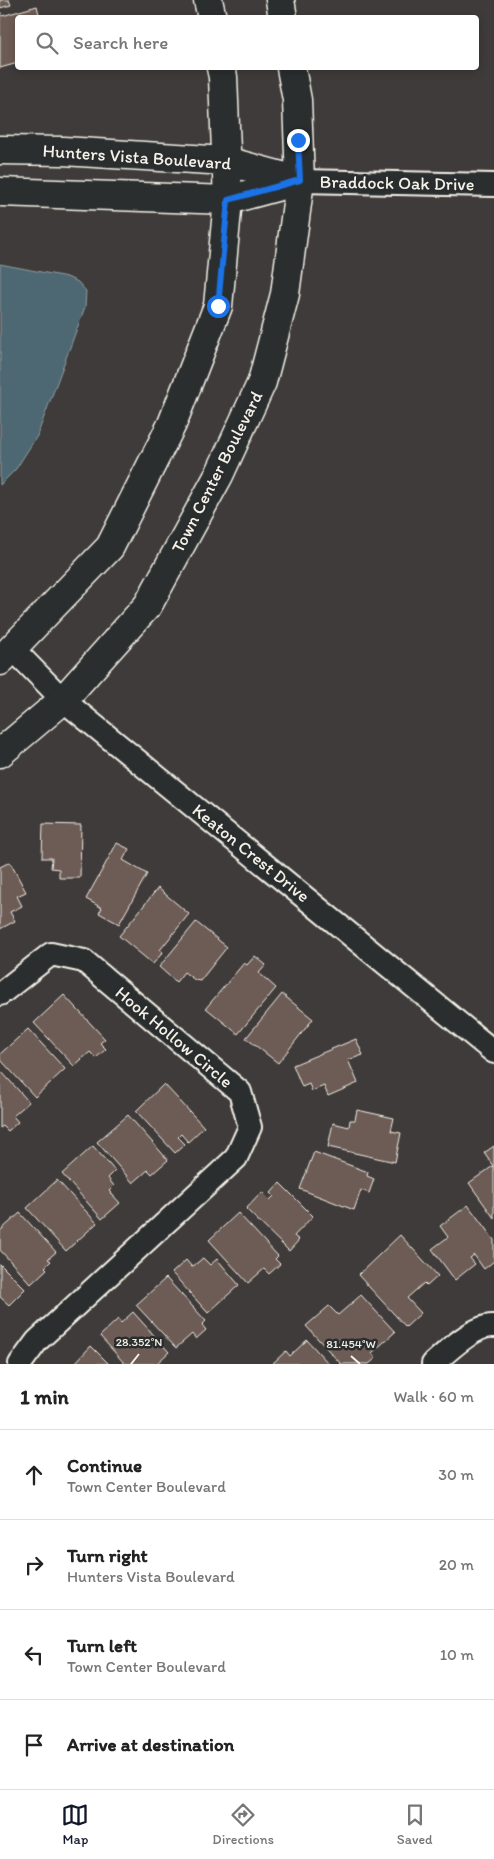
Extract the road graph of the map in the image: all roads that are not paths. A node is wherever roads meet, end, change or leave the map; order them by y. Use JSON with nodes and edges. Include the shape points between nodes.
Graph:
{"nodes":[{"id":1,"x":208,"y":0,"type":"edge"},
{"id":2,"x":280,"y":0,"type":"edge"},
{"id":3,"x":211,"y":15,"type":"edge"},
{"id":4,"x":282,"y":15,"type":"edge"},
{"id":5,"x":222,"y":70,"type":"edge"},
{"id":6,"x":291,"y":70,"type":"edge"},
{"id":7,"x":0,"y":150,"type":"edge"},
{"id":8,"x":226,"y":161,"type":"junction"},
{"id":9,"x":300,"y":180,"type":"junction"},
{"id":10,"x":494,"y":185,"type":"edge"},
{"id":11,"x":0,"y":192,"type":"edge"},
{"id":12,"x":228,"y":200,"type":"junction"},
{"id":13,"x":6,"y":655,"type":"edge"},
{"id":14,"x":63,"y":700,"type":"junction"},
{"id":15,"x":0,"y":753,"type":"edge"},
{"id":16,"x":0,"y":994,"type":"edge"},
{"id":17,"x":494,"y":1052,"type":"edge"},
{"id":18,"x":494,"y":1326,"type":"edge"},
{"id":19,"x":20,"y":1364,"type":"edge"},
{"id":20,"x":433,"y":1364,"type":"edge"}],
"edges":[{"from":1,"to":3,"type":"street"},
{"from":2,"to":4,"type":"street"},
{"from":5,"to":8,"type":"street"},
{"from":6,"to":9,"type":"street","name":"Town Center Boulevard","via":[[297,100]]},
{"from":7,"to":8,"type":"street","name":"Hunters Vista Boulevard"},
{"from":8,"to":9,"type":"street","name":"Hunters Vista Boulevard"},
{"from":8,"to":12,"type":"street"},
{"from":9,"to":10,"type":"street","name":"Braddock Oak Drive"},
{"from":9,"to":12,"type":"street","name":"Hunters Vista Boulevard"},
{"from":9,"to":14,"type":"street","name":"Town Center Boulevard","via":[[285,294],[262,382],[223,467],[148,605]]},
{"from":11,"to":12,"type":"street","name":"Hunters Vista Boulevard"},
{"from":12,"to":13,"type":"street","via":[[218,306],[172,424],[110,546]]},
{"from":13,"to":14,"type":"street","name":"Keaton Crest Drive"},
{"from":14,"to":15,"type":"street","name":"Town Center Boulevard"},
{"from":14,"to":17,"type":"street","name":"Keaton Crest Drive"},
{"from":16,"to":19,"type":"street","name":"Hook Hollow Circle","via":[[51,954],[84,961],[240,1092],[250,1127],[236,1158],[37,1341]]},
{"from":18,"to":20,"type":"street","via":[[487,1325],[453,1345]]}]}
